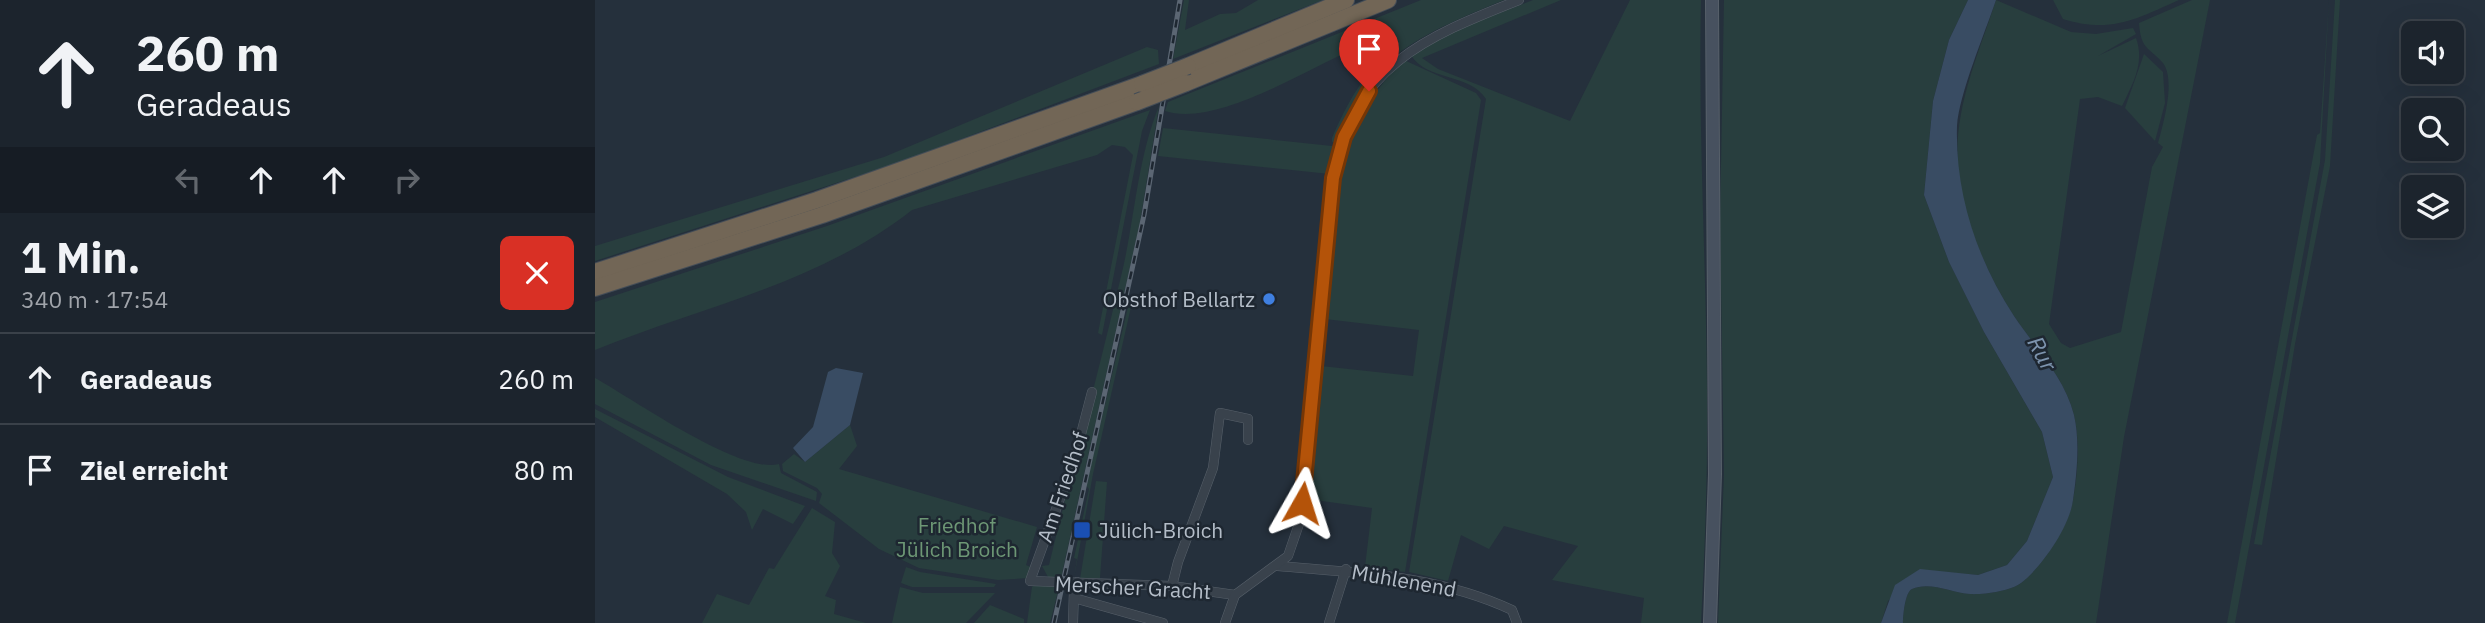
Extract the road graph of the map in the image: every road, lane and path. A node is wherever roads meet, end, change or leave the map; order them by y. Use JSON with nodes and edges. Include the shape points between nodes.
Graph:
{"nodes":[{"id":1,"x":1346,"y":0,"type":"edge"},
{"id":2,"x":1388,"y":0,"type":"edge"},
{"id":3,"x":1519,"y":0,"type":"edge"},
{"id":4,"x":1712,"y":0,"type":"edge"},
{"id":5,"x":595,"y":272,"type":"edge"},
{"id":6,"x":595,"y":288,"type":"edge"},
{"id":7,"x":1092,"y":391,"type":"dead end"},
{"id":8,"x":1248,"y":440,"type":"dead end"},
{"id":9,"x":1278,"y":566,"type":"junction"},
{"id":10,"x":1346,"y":569,"type":"junction"},
{"id":11,"x":1030,"y":581,"type":"joint"},
{"id":12,"x":1077,"y":582,"type":"junction"},
{"id":13,"x":1173,"y":586,"type":"junction"},
{"id":14,"x":1235,"y":596,"type":"junction"},
{"id":15,"x":1074,"y":598,"type":"junction"},
{"id":16,"x":1073,"y":623,"type":"edge"},
{"id":17,"x":1163,"y":623,"type":"edge"},
{"id":18,"x":1225,"y":623,"type":"edge"},
{"id":19,"x":1329,"y":623,"type":"edge"},
{"id":20,"x":1517,"y":623,"type":"edge"},
{"id":21,"x":1710,"y":623,"type":"edge"}],
"edges":[{"from":1,"to":5,"type":"highway","bridge":true,"via":[[1142,83],[817,200]]},
{"from":2,"to":6,"type":"highway","bridge":true,"via":[[1137,102],[846,207]]},
{"from":3,"to":9,"type":"street","via":[[1433,35],[1399,58],[1369,91],[1344,137],[1333,178],[1300,520],[1291,549]]},
{"from":4,"to":21,"type":"main road","via":[[1715,474]]},
{"from":7,"to":11,"type":"street","name":"Am Friedhof","via":[[1075,457]]},
{"from":8,"to":13,"type":"street","via":[[1248,419],[1220,413],[1213,468]]},
{"from":9,"to":10,"type":"street","name":"Mühlenend"},
{"from":9,"to":14,"type":"street"},
{"from":10,"to":19,"type":"street"},
{"from":10,"to":20,"type":"street","name":"Mühlenend","via":[[1478,594],[1512,610]]},
{"from":11,"to":12,"type":"street","name":"Merscher Gracht"},
{"from":12,"to":13,"type":"street","name":"Merscher Gracht"},
{"from":12,"to":15,"type":"street"},
{"from":13,"to":14,"type":"street","name":"Merscher Gracht"},
{"from":14,"to":18,"type":"street"},
{"from":15,"to":16,"type":"street"},
{"from":15,"to":17,"type":"street"}]}
